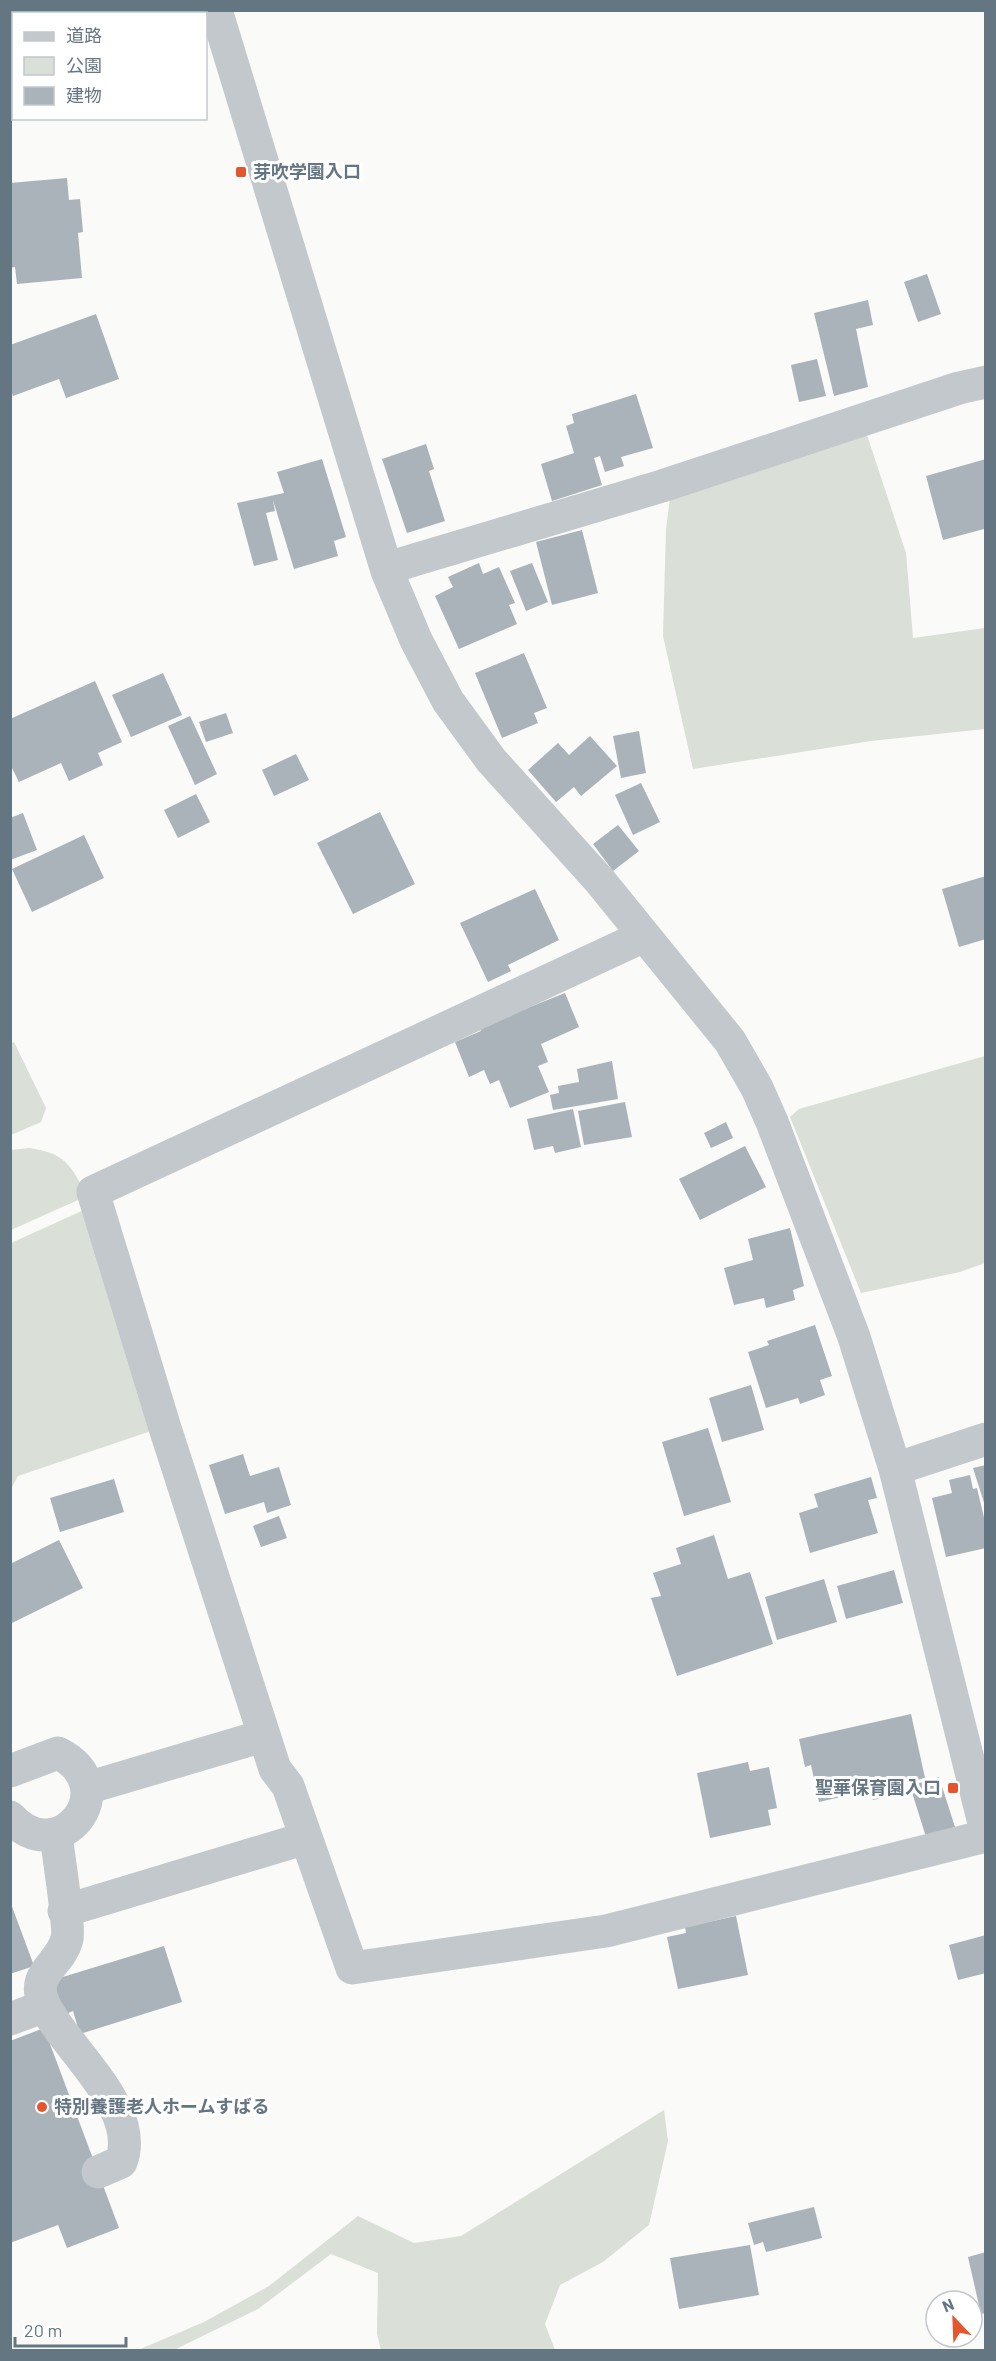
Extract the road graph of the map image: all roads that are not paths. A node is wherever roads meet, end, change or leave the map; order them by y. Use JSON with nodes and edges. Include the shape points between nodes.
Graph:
{"nodes":[{"id":1,"x":216,"y":10,"type":"edge"},
{"id":2,"x":986,"y":382,"type":"edge"},
{"id":3,"x":387,"y":571,"type":"junction"},
{"id":4,"x":644,"y":936,"type":"junction"},
{"id":5,"x":986,"y":1439,"type":"edge"},
{"id":6,"x":896,"y":1469,"type":"junction"},
{"id":7,"x":263,"y":1736,"type":"junction"},
{"id":8,"x":10,"y":1771,"type":"edge"},
{"id":9,"x":87,"y":1788,"type":"junction"},
{"id":10,"x":10,"y":1817,"type":"edge"},
{"id":11,"x":986,"y":1833,"type":"edge"},
{"id":12,"x":56,"y":1834,"type":"junction"},
{"id":13,"x":306,"y":1838,"type":"junction"},
{"id":14,"x":64,"y":1911,"type":"junction"},
{"id":15,"x":45,"y":2006,"type":"junction"},
{"id":16,"x":10,"y":2019,"type":"edge"},
{"id":17,"x":98,"y":2172,"type":"dead end"}],
"edges":[{"from":1,"to":3,"type":"street"},
{"from":2,"to":3,"type":"street"},
{"from":3,"to":4,"type":"street","via":[[416,640],[448,701],[491,760]]},
{"from":4,"to":6,"type":"street","via":[[730,1041],[757,1088],[854,1337]]},
{"from":4,"to":7,"type":"street","via":[[93,1192]]},
{"from":5,"to":6,"type":"street"},
{"from":6,"to":11,"type":"street"},
{"from":7,"to":9,"type":"street"},
{"from":7,"to":13,"type":"street","via":[[275,1769],[288,1786]]},
{"from":8,"to":9,"type":"street","via":[[58,1753],[81,1770]]},
{"from":9,"to":12,"type":"street","via":[[84,1810],[78,1820]]},
{"from":10,"to":12,"type":"street","via":[[30,1833]]},
{"from":11,"to":13,"type":"street","via":[[606,1931],[352,1968]]},
{"from":12,"to":14,"type":"street"},
{"from":13,"to":14,"type":"street"},
{"from":14,"to":15,"type":"street","via":[[67,1938],[38,1990]]},
{"from":15,"to":16,"type":"street"},
{"from":15,"to":17,"type":"street","via":[[105,2089],[126,2138],[121,2163]]}]}
